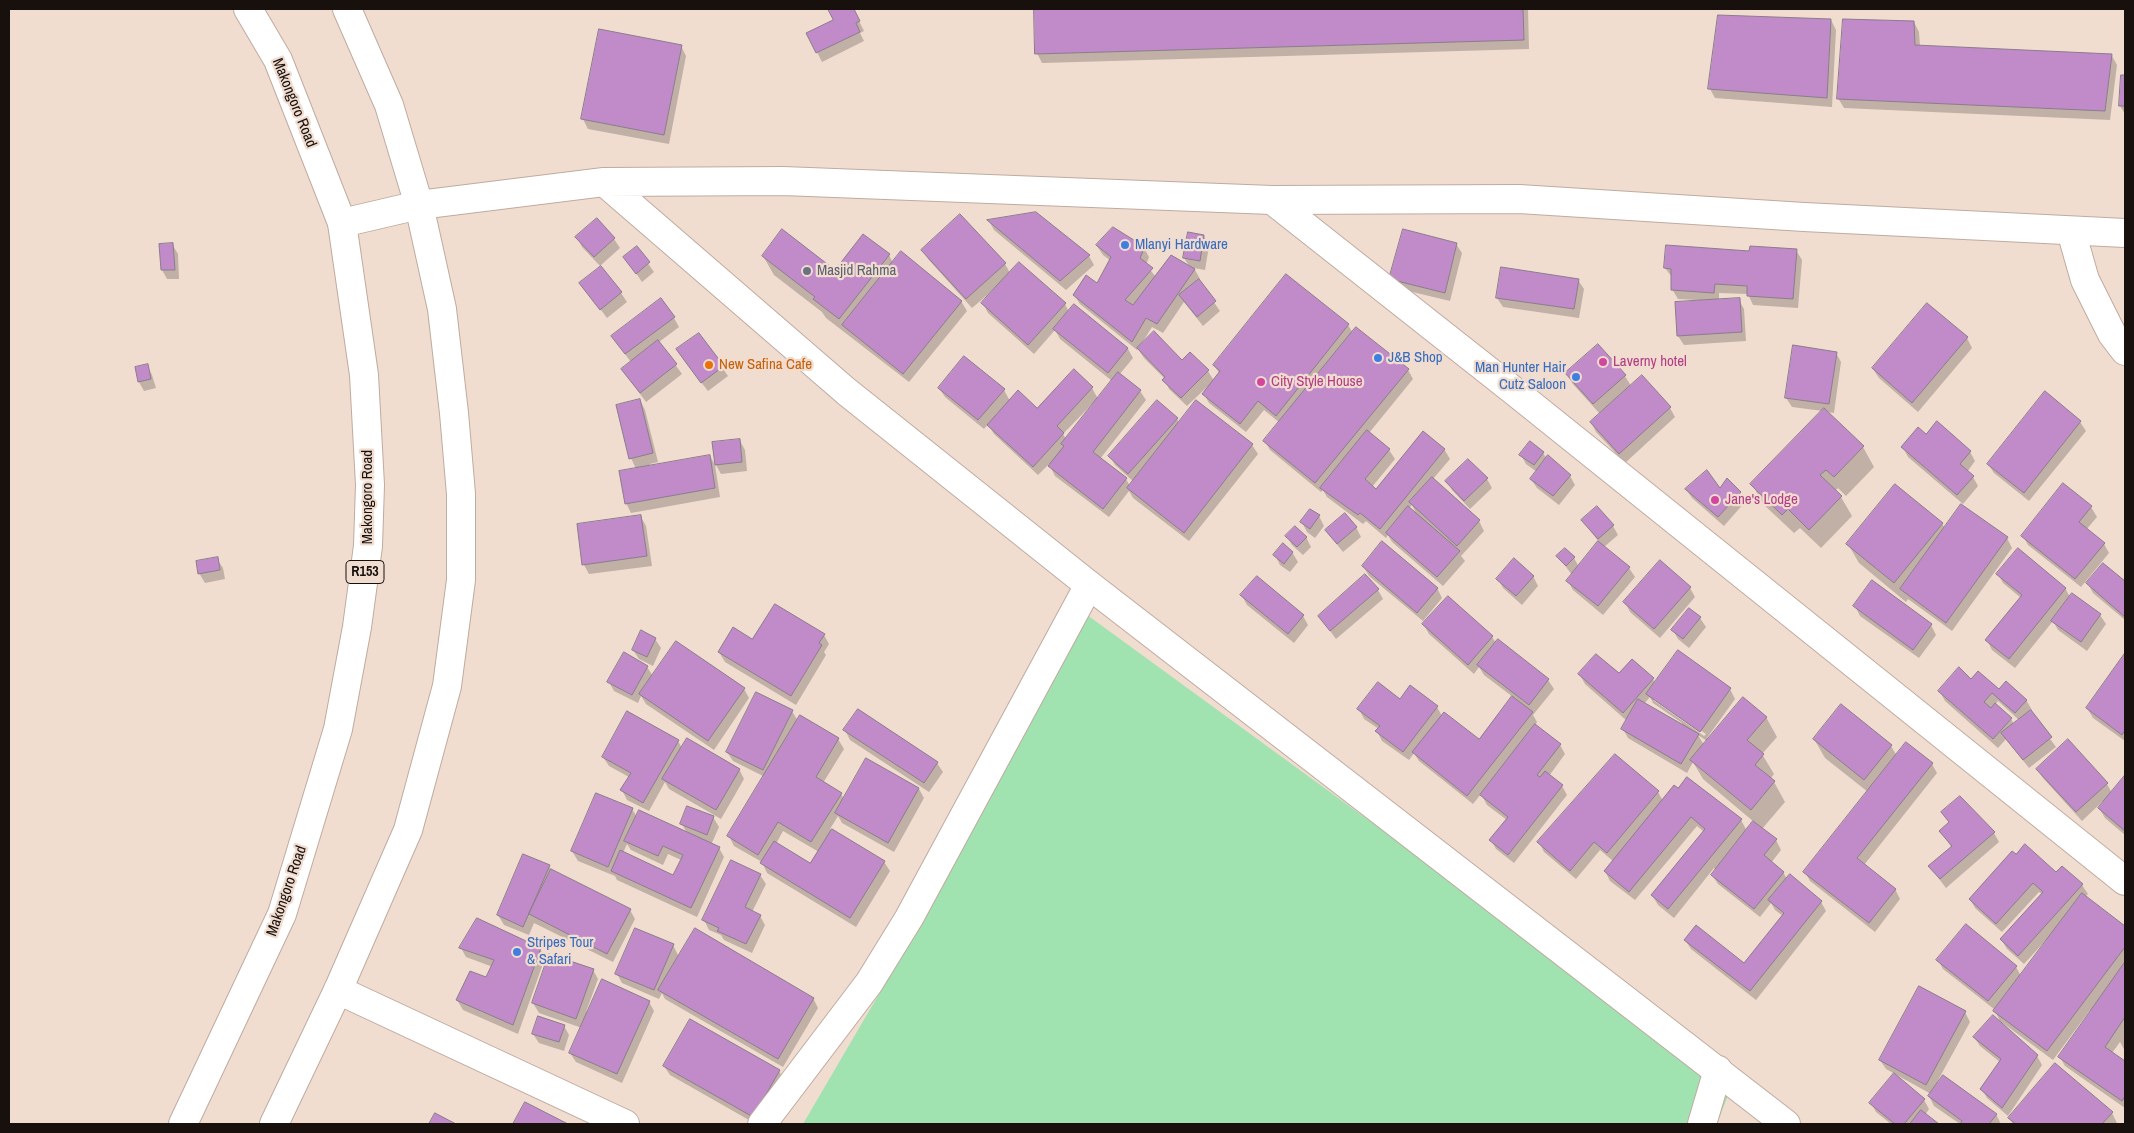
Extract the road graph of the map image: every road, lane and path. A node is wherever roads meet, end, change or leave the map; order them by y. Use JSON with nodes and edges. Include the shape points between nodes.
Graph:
{"nodes":[{"id":1,"x":248,"y":9,"type":"edge"},
{"id":2,"x":347,"y":9,"type":"edge"},
{"id":3,"x":604,"y":182,"type":"junction"},
{"id":4,"x":1272,"y":200,"type":"junction"},
{"id":5,"x":419,"y":205,"type":"junction"},
{"id":6,"x":342,"y":222,"type":"junction"},
{"id":7,"x":2071,"y":231,"type":"junction"},
{"id":8,"x":2125,"y":233,"type":"edge"},
{"id":9,"x":2125,"y":351,"type":"edge"},
{"id":10,"x":1089,"y":585,"type":"junction"},
{"id":11,"x":2125,"y":882,"type":"edge"},
{"id":12,"x":338,"y":990,"type":"junction"},
{"id":13,"x":1718,"y":1070,"type":"junction"},
{"id":14,"x":183,"y":1124,"type":"edge"},
{"id":15,"x":274,"y":1124,"type":"edge"},
{"id":16,"x":625,"y":1124,"type":"edge"},
{"id":17,"x":762,"y":1124,"type":"edge"},
{"id":18,"x":1702,"y":1124,"type":"edge"},
{"id":19,"x":1786,"y":1124,"type":"edge"}],
"edges":[{"from":1,"to":6,"type":"street","name":"Makongoro Road","number":"R153","via":[[278,60]]},
{"from":2,"to":5,"type":"street","via":[[389,105]]},
{"from":3,"to":4,"type":"street","via":[[783,181]]},
{"from":3,"to":5,"type":"street"},
{"from":3,"to":10,"type":"street","via":[[847,392]]},
{"from":4,"to":7,"type":"street","via":[[1519,199]]},
{"from":4,"to":11,"type":"street"},
{"from":5,"to":6,"type":"street"},
{"from":5,"to":12,"type":"street","via":[[442,309],[454,413],[462,494],[461,580],[446,686],[408,830]]},
{"from":6,"to":14,"type":"street","name":"Makongoro Road","number":"R153","via":[[364,375],[370,485],[368,546],[357,627],[338,730],[282,914]]},
{"from":7,"to":8,"type":"street"},
{"from":7,"to":9,"type":"street","via":[[2084,280],[2112,334]]},
{"from":10,"to":13,"type":"street"},
{"from":10,"to":17,"type":"street","via":[[909,918],[869,983]]},
{"from":12,"to":15,"type":"street"},
{"from":12,"to":16,"type":"street"},
{"from":13,"to":18,"type":"street"},
{"from":13,"to":19,"type":"street"}]}
